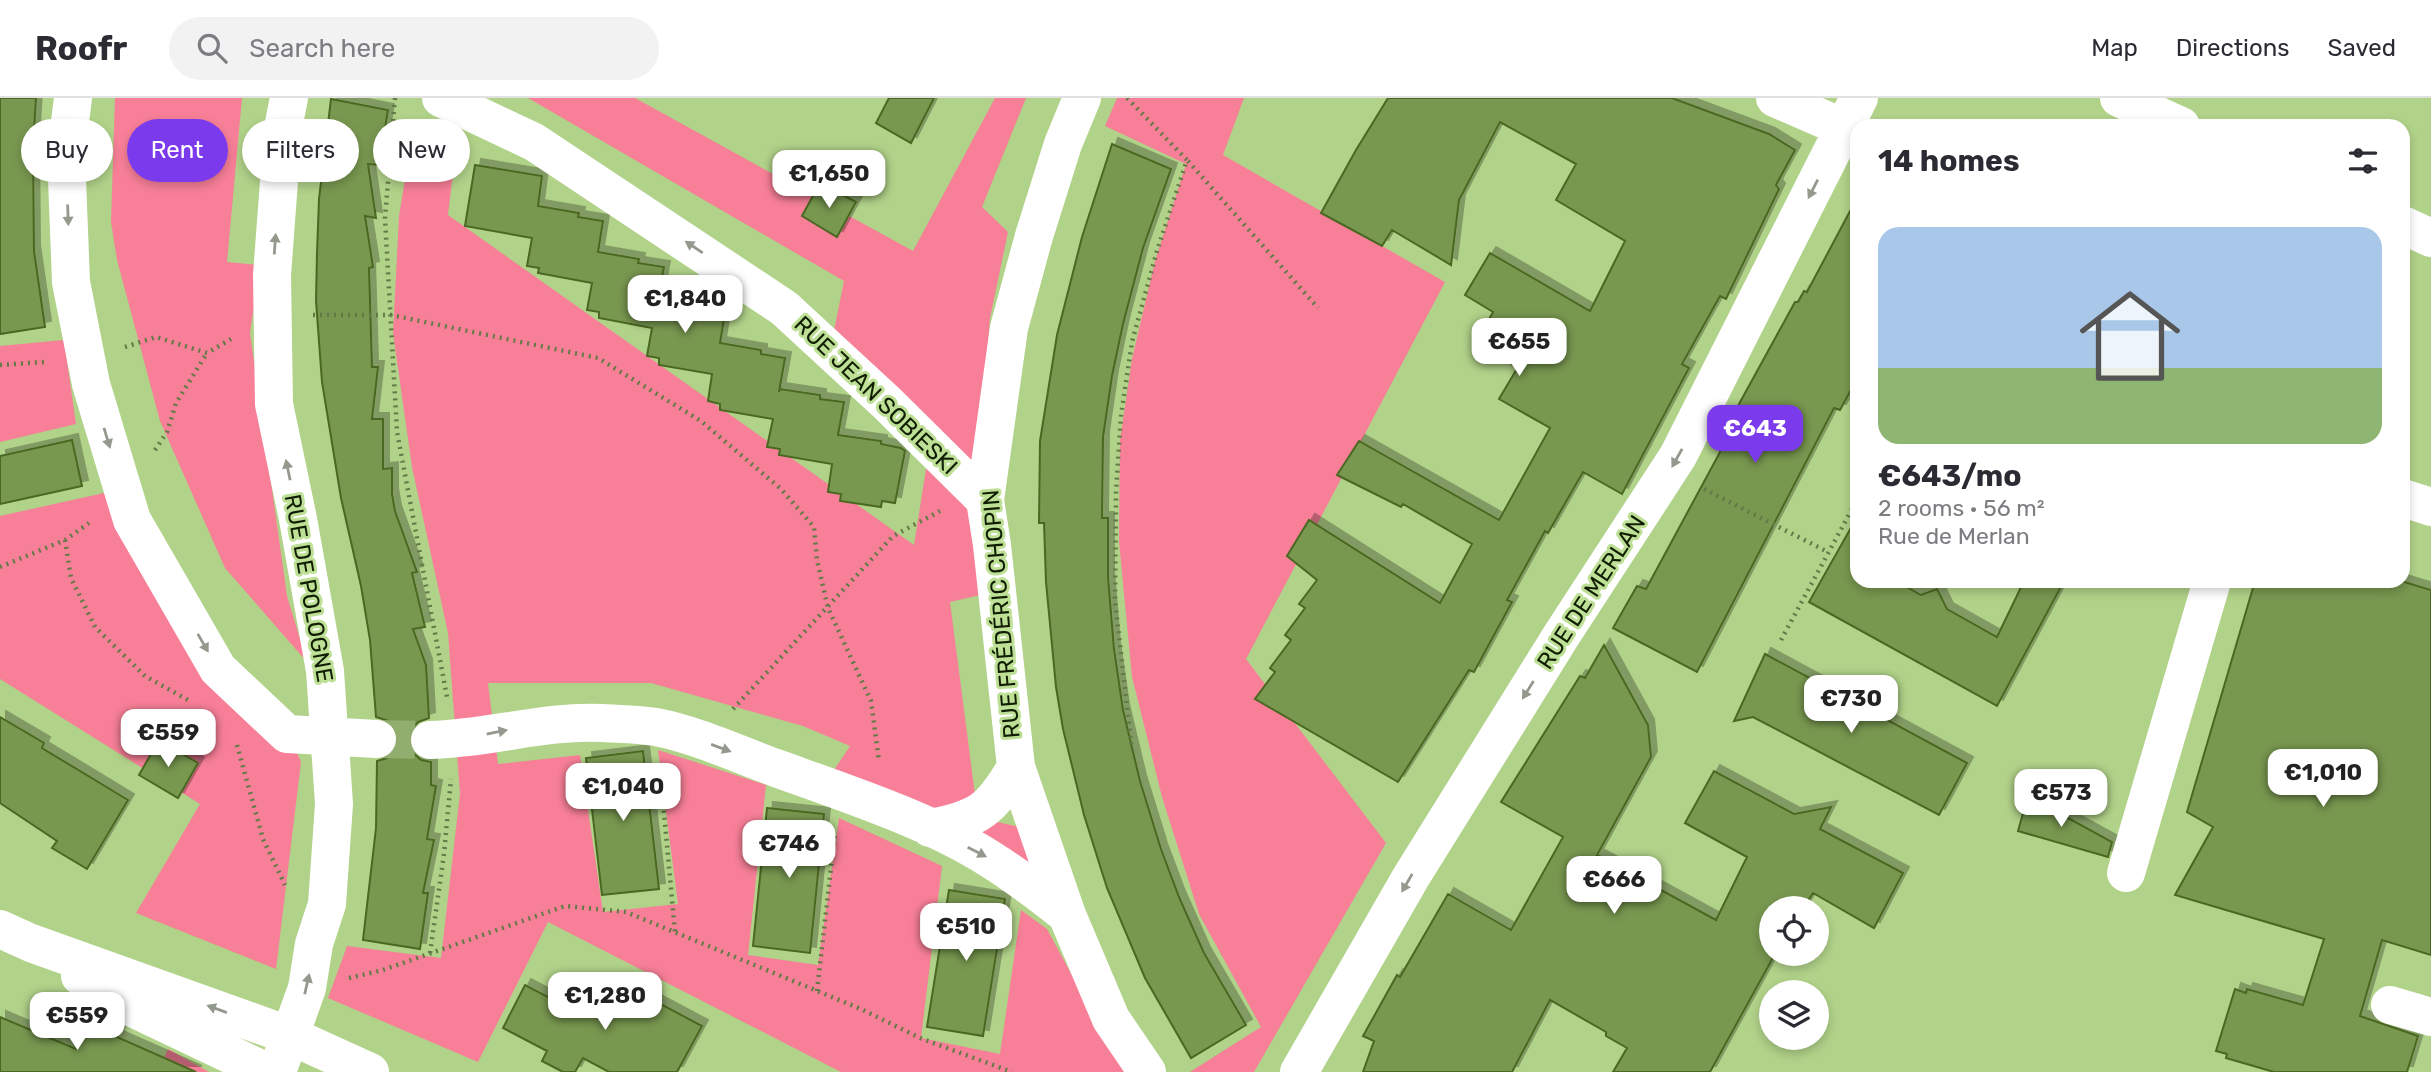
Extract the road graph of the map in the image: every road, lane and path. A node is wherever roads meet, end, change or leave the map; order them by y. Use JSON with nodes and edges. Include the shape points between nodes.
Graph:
{"nodes":[{"id":1,"x":73,"y":98,"type":"edge"},
{"id":2,"x":289,"y":98,"type":"edge"},
{"id":3,"x":395,"y":98,"type":"edge"},
{"id":4,"x":440,"y":98,"type":"edge"},
{"id":5,"x":1082,"y":98,"type":"edge"},
{"id":6,"x":1127,"y":98,"type":"edge"},
{"id":7,"x":1775,"y":98,"type":"edge"},
{"id":8,"x":2119,"y":98,"type":"edge"},
{"id":9,"x":1852,"y":113,"type":"edge"},
{"id":10,"x":2166,"y":119,"type":"edge"},
{"id":11,"x":1187,"y":160,"type":"junction"},
{"id":12,"x":2410,"y":228,"type":"edge"},
{"id":13,"x":2431,"y":238,"type":"edge"},
{"id":14,"x":1318,"y":308,"type":"dead end"},
{"id":15,"x":273,"y":315,"type":"junction"},
{"id":16,"x":391,"y":315,"type":"junction"},
{"id":17,"x":86,"y":359,"type":"junction"},
{"id":18,"x":1669,"y":471,"type":"junction"},
{"id":19,"x":985,"y":500,"type":"junction"},
{"id":20,"x":2410,"y":500,"type":"edge"},
{"id":21,"x":2431,"y":507,"type":"edge"},
{"id":22,"x":1850,"y":513,"type":"edge"},
{"id":23,"x":65,"y":540,"type":"dead end"},
{"id":24,"x":1828,"y":552,"type":"junction"},
{"id":25,"x":2210,"y":588,"type":"edge"},
{"id":26,"x":828,"y":608,"type":"junction"},
{"id":27,"x":1781,"y":640,"type":"dead end"},
{"id":28,"x":192,"y":702,"type":"dead end"},
{"id":29,"x":656,"y":727,"type":"junction"},
{"id":30,"x":234,"y":737,"type":"dead end"},
{"id":31,"x":330,"y":738,"type":"junction"},
{"id":32,"x":377,"y":739,"type":"tunnel mouth"},
{"id":33,"x":442,"y":740,"type":"junction"},
{"id":34,"x":703,"y":742,"type":"junction"},
{"id":35,"x":1132,"y":750,"type":"dead end"},
{"id":36,"x":1016,"y":767,"type":"junction"},
{"id":37,"x":840,"y":791,"type":"junction"},
{"id":38,"x":886,"y":809,"type":"junction"},
{"id":39,"x":930,"y":828,"type":"junction"},
{"id":40,"x":2126,"y":873,"type":"dead end"},
{"id":41,"x":285,"y":886,"type":"dead end"},
{"id":42,"x":1067,"y":915,"type":"junction"},
{"id":43,"x":675,"y":932,"type":"junction"},
{"id":44,"x":16,"y":936,"type":"edge"},
{"id":45,"x":430,"y":953,"type":"junction"},
{"id":46,"x":307,"y":988,"type":"junction"},
{"id":47,"x":817,"y":991,"type":"junction"},
{"id":48,"x":2390,"y":1005,"type":"dead end"},
{"id":49,"x":2431,"y":1017,"type":"edge"},
{"id":50,"x":291,"y":1036,"type":"junction"},
{"id":51,"x":267,"y":1072,"type":"edge"},
{"id":52,"x":277,"y":1072,"type":"edge"},
{"id":53,"x":370,"y":1072,"type":"edge"},
{"id":54,"x":1012,"y":1072,"type":"edge"},
{"id":55,"x":1147,"y":1072,"type":"edge"},
{"id":56,"x":1299,"y":1072,"type":"edge"}],
"edges":[{"from":1,"to":17,"type":"street","one_way":true,"via":[[66,153],[71,282]]},
{"from":15,"to":2,"type":"street","name":"RUE DE POLOGNE","one_way":true,"via":[[272,275]]},
{"from":3,"to":16,"type":"path","via":[[386,218]]},
{"from":19,"to":4,"type":"street","name":"RUE JEAN SOBIESKI","one_way":true,"via":[[784,308],[534,142]]},
{"from":5,"to":19,"type":"street","name":"RUE FRÉDÉRIC CHOPIN","via":[[1063,144],[1009,328]]},
{"from":6,"to":11,"type":"path"},
{"from":7,"to":9,"type":"street"},
{"from":8,"to":10,"type":"street"},
{"from":9,"to":18,"type":"street","name":"RUE DE MERLAN","one_way":true},
{"from":11,"to":14,"type":"path"},
{"from":11,"to":35,"type":"path","via":[[1132,342],[1121,416],[1115,492],[1115,601]]},
{"from":12,"to":13,"type":"street"},
{"from":15,"to":16,"type":"path"},
{"from":15,"to":17,"type":"path","via":[[207,353],[156,337]]},
{"from":31,"to":15,"type":"street","name":"RUE DE POLOGNE","one_way":true,"via":[[325,671],[274,404]]},
{"from":16,"to":26,"type":"path","via":[[598,358],[701,421],[781,489],[814,527]]},
{"from":16,"to":33,"type":"path","via":[[397,432]]},
{"from":17,"to":31,"type":"street","one_way":true,"via":[[132,520],[218,669],[287,734]]},
{"from":18,"to":24,"type":"path"},
{"from":18,"to":56,"type":"street","name":"RUE DE MERLAN","one_way":true,"via":[[1411,877]]},
{"from":19,"to":26,"type":"path","via":[[948,508],[893,536]]},
{"from":19,"to":36,"type":"street","name":"RUE FRÉDÉRIC CHOPIN"},
{"from":20,"to":21,"type":"street"},
{"from":22,"to":24,"type":"path"},
{"from":23,"to":28,"type":"path","via":[[71,578],[95,627],[145,676]]},
{"from":24,"to":27,"type":"path"},
{"from":25,"to":40,"type":"street"},
{"from":26,"to":34,"type":"path"},
{"from":26,"to":38,"type":"path","via":[[871,701]]},
{"from":33,"to":29,"type":"street","one_way":true,"via":[[525,727],[600,723]]},
{"from":29,"to":34,"type":"street"},
{"from":29,"to":43,"type":"path"},
{"from":30,"to":41,"type":"path","via":[[262,839]]},
{"from":31,"to":32,"type":"street"},
{"from":46,"to":31,"type":"street","name":"RUE DE POLOGNE","one_way":true,"via":[[327,904],[334,804]]},
{"from":33,"to":45,"type":"path","via":[[444,854]]},
{"from":34,"to":37,"type":"street","one_way":true},
{"from":36,"to":39,"type":"street","via":[[999,795],[977,815]]},
{"from":36,"to":42,"type":"street","name":"RUE FRÉDÉRIC CHOPIN"},
{"from":37,"to":38,"type":"street"},
{"from":37,"to":47,"type":"path"},
{"from":38,"to":39,"type":"street"},
{"from":39,"to":42,"type":"street","one_way":true,"via":[[988,858]]},
{"from":42,"to":55,"type":"street","name":"RUE FRÉDÉRIC CHOPIN","via":[[1111,1018]]},
{"from":43,"to":45,"type":"path","via":[[626,912],[565,906]]},
{"from":43,"to":47,"type":"path"},
{"from":50,"to":44,"type":"street","one_way":true},
{"from":44,"to":51,"type":"street","via":[[116,1000]]},
{"from":45,"to":46,"type":"path"},
{"from":46,"to":50,"type":"street","name":"RUE DE POLOGNE"},
{"from":47,"to":54,"type":"path","via":[[920,1038]]},
{"from":48,"to":49,"type":"street"},
{"from":50,"to":52,"type":"street","name":"RUE DE POLOGNE"},
{"from":50,"to":53,"type":"street"}]}
